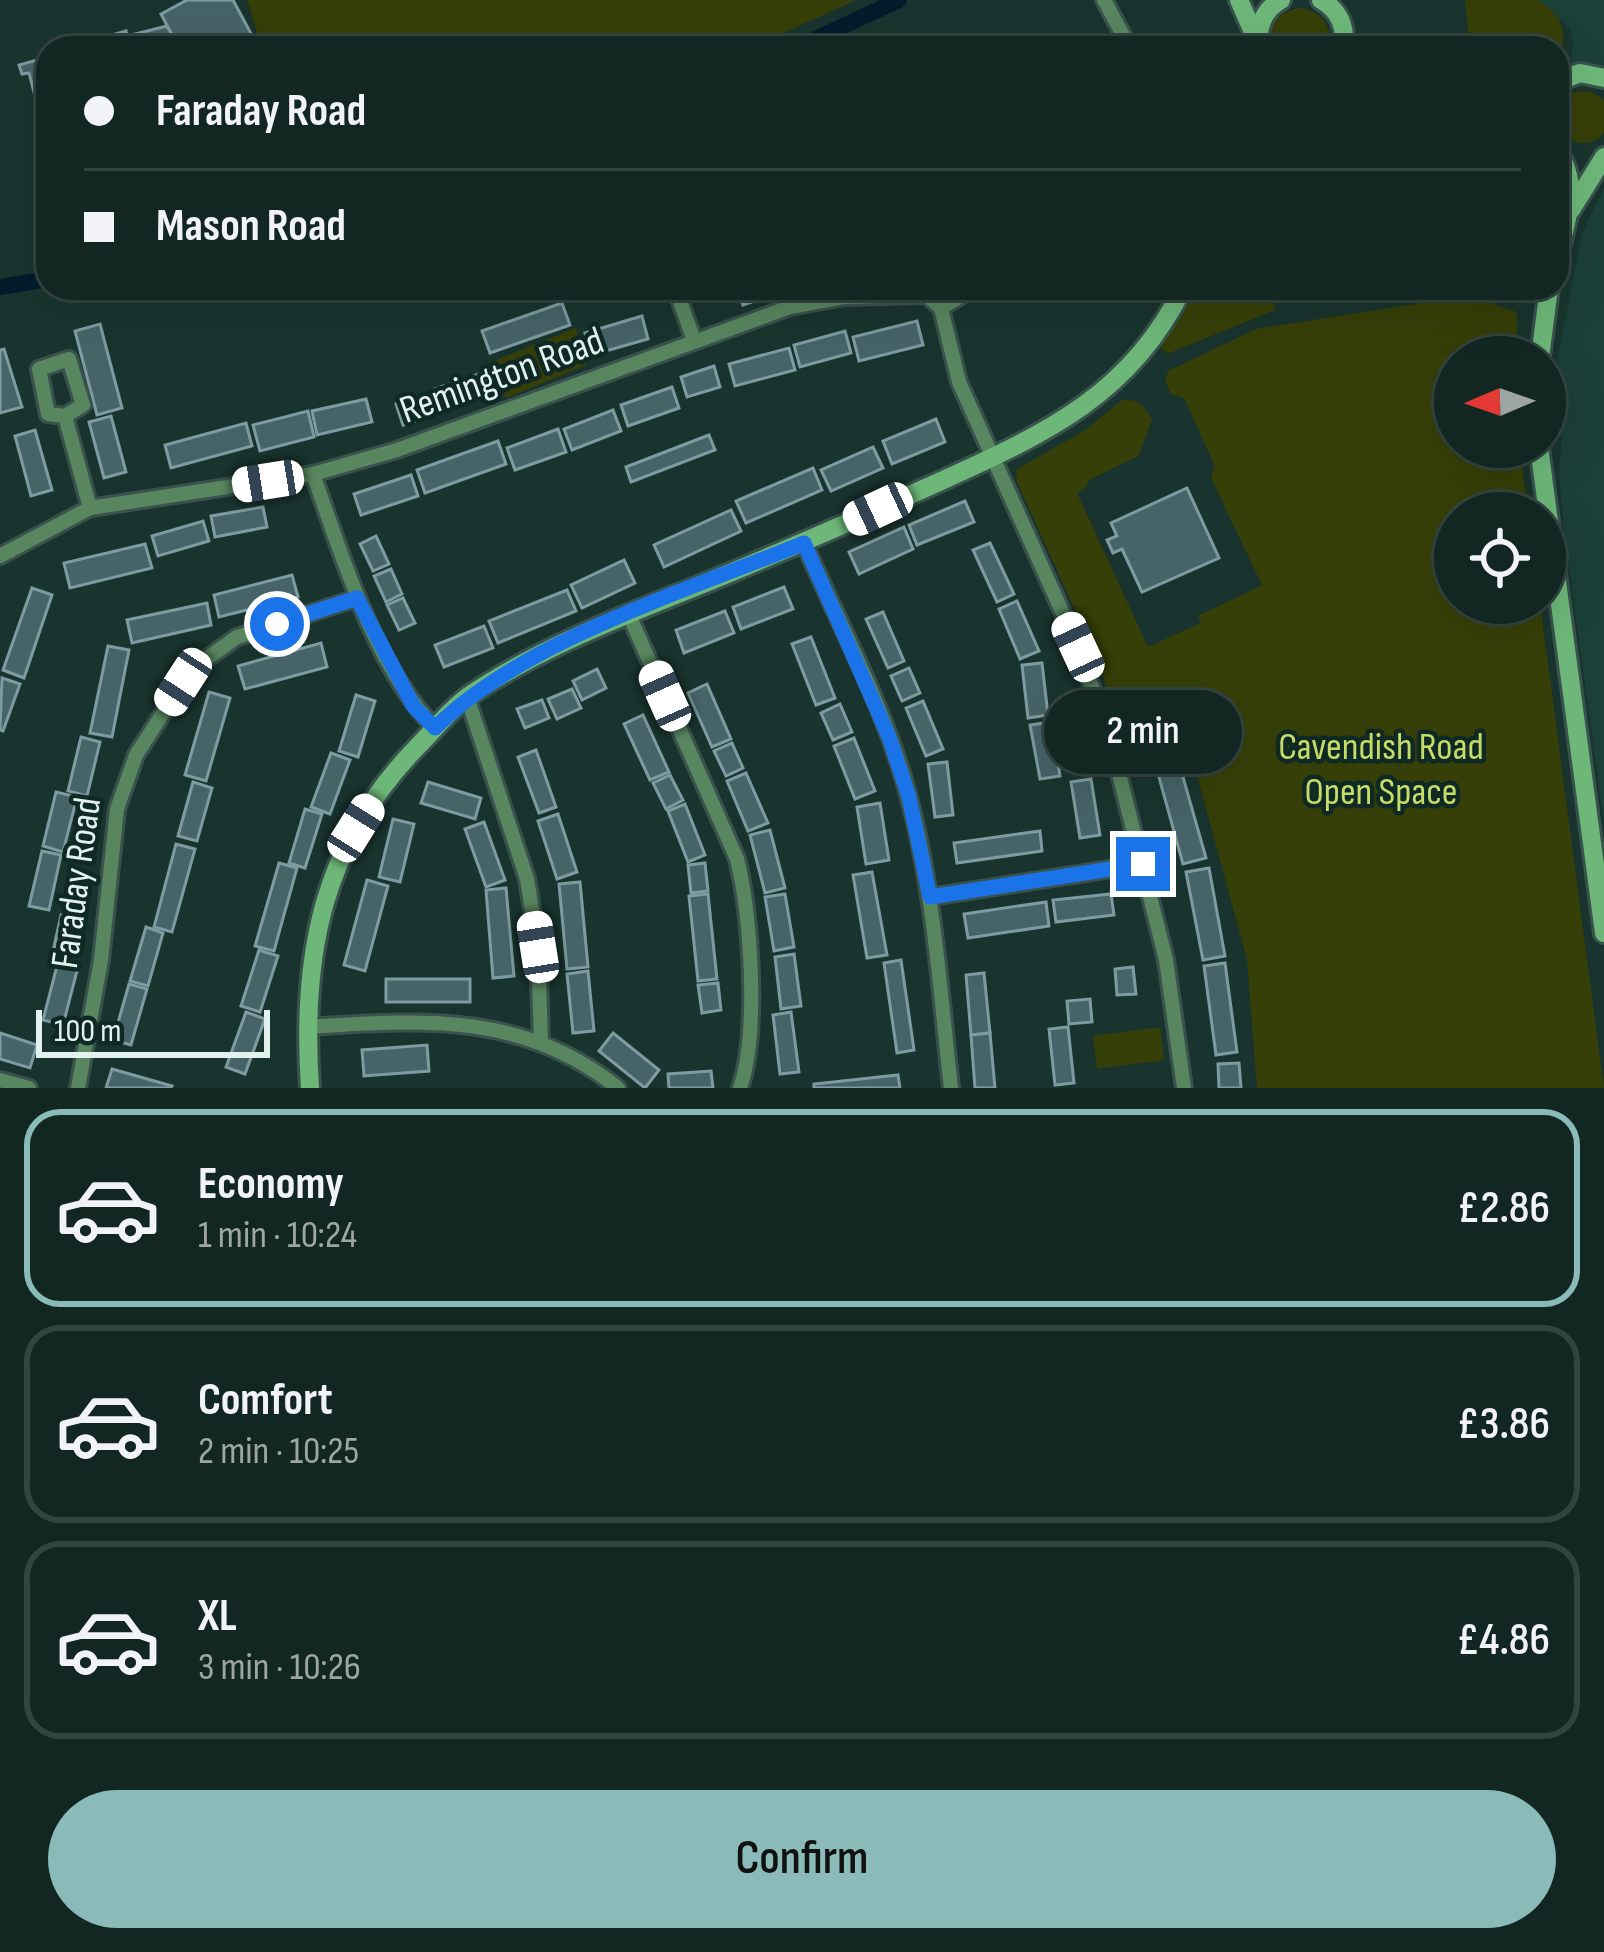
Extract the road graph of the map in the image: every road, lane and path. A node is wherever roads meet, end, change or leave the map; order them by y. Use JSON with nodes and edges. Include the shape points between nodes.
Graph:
{"nodes":[{"id":1,"x":1104,"y":0,"type":"edge"},
{"id":2,"x":1239,"y":0,"type":"edge"},
{"id":3,"x":1281,"y":0,"type":"edge"},
{"id":4,"x":1321,"y":0,"type":"edge"},
{"id":5,"x":1343,"y":27,"type":"junction"},
{"id":6,"x":1124,"y":36,"type":"edge"},
{"id":7,"x":1254,"y":36,"type":"edge"},
{"id":8,"x":1260,"y":36,"type":"edge"},
{"id":9,"x":1343,"y":36,"type":"edge"},
{"id":10,"x":1351,"y":36,"type":"edge"},
{"id":11,"x":1569,"y":77,"type":"edge"},
{"id":12,"x":1604,"y":78,"type":"edge"},
{"id":13,"x":1604,"y":156,"type":"edge"},
{"id":14,"x":1569,"y":157,"type":"edge"},
{"id":15,"x":1569,"y":212,"type":"edge"},
{"id":16,"x":679,"y":300,"type":"edge"},
{"id":17,"x":828,"y":300,"type":"edge"},
{"id":18,"x":932,"y":300,"type":"edge"},
{"id":19,"x":954,"y":300,"type":"edge"},
{"id":20,"x":1176,"y":300,"type":"edge"},
{"id":21,"x":1547,"y":300,"type":"edge"},
{"id":22,"x":941,"y":308,"type":"junction"},
{"id":23,"x":1543,"y":336,"type":"edge"},
{"id":24,"x":694,"y":340,"type":"junction"},
{"id":25,"x":65,"y":416,"type":"dead end"},
{"id":26,"x":990,"y":458,"type":"junction"},
{"id":27,"x":1543,"y":468,"type":"edge"},
{"id":28,"x":313,"y":474,"type":"junction"},
{"id":29,"x":90,"y":508,"type":"junction"},
{"id":30,"x":804,"y":543,"type":"junction"},
{"id":31,"x":0,"y":556,"type":"edge"},
{"id":32,"x":357,"y":598,"type":"junction"},
{"id":33,"x":629,"y":615,"type":"junction"},
{"id":34,"x":466,"y":697,"type":"junction"},
{"id":35,"x":435,"y":728,"type":"junction"},
{"id":36,"x":1143,"y":864,"type":"junction"},
{"id":37,"x":930,"y":897,"type":"junction"},
{"id":38,"x":1604,"y":933,"type":"edge"},
{"id":39,"x":306,"y":1027,"type":"junction"},
{"id":40,"x":541,"y":1042,"type":"junction"},
{"id":41,"x":5,"y":1083,"type":"edge"},
{"id":42,"x":29,"y":1088,"type":"edge"},
{"id":43,"x":78,"y":1088,"type":"edge"},
{"id":44,"x":310,"y":1088,"type":"edge"},
{"id":45,"x":618,"y":1088,"type":"edge"},
{"id":46,"x":740,"y":1088,"type":"edge"},
{"id":47,"x":951,"y":1088,"type":"edge"},
{"id":48,"x":1184,"y":1088,"type":"edge"}],
"edges":[{"from":1,"to":6,"type":"street"},
{"from":2,"to":7,"type":"street"},
{"from":3,"to":8,"type":"street","via":[[1264,15]]},
{"from":4,"to":5,"type":"street"},
{"from":5,"to":9,"type":"street"},
{"from":5,"to":10,"type":"street"},
{"from":11,"to":12,"type":"street"},
{"from":13,"to":14,"type":"street"},
{"from":13,"to":15,"type":"street"},
{"from":16,"to":24,"type":"street"},
{"from":17,"to":24,"type":"street","name":"Remington Road"},
{"from":18,"to":22,"type":"street","name":"Remington Road"},
{"from":19,"to":22,"type":"street"},
{"from":20,"to":26,"type":"street","via":[[1116,382],[1071,417]]},
{"from":21,"to":23,"type":"street"},
{"from":22,"to":26,"type":"street"},
{"from":24,"to":28,"type":"street","name":"Remington Road"},
{"from":25,"to":29,"type":"street"},
{"from":26,"to":30,"type":"street"},
{"from":26,"to":36,"type":"street","via":[[1078,647]]},
{"from":27,"to":38,"type":"street"},
{"from":28,"to":29,"type":"street","name":"Remington Road"},
{"from":28,"to":32,"type":"street"},
{"from":29,"to":31,"type":"street","name":"Remington Road"},
{"from":30,"to":33,"type":"street"},
{"from":30,"to":37,"type":"street","via":[[889,737]]},
{"from":32,"to":35,"type":"street","via":[[414,707]]},
{"from":32,"to":43,"type":"street","name":"Faraday Road","via":[[237,637],[183,682],[136,754],[117,808]]},
{"from":33,"to":34,"type":"street"},
{"from":33,"to":46,"type":"street","via":[[746,896],[749,1031]]},
{"from":34,"to":35,"type":"street"},
{"from":34,"to":40,"type":"street","via":[[527,878]]},
{"from":35,"to":39,"type":"street","via":[[375,796],[337,864],[310,956]]},
{"from":36,"to":37,"type":"street"},
{"from":36,"to":48,"type":"street"},
{"from":37,"to":47,"type":"street"},
{"from":39,"to":40,"type":"street","via":[[450,1022]]},
{"from":39,"to":44,"type":"street"},
{"from":40,"to":45,"type":"street"},
{"from":41,"to":42,"type":"street"}]}
